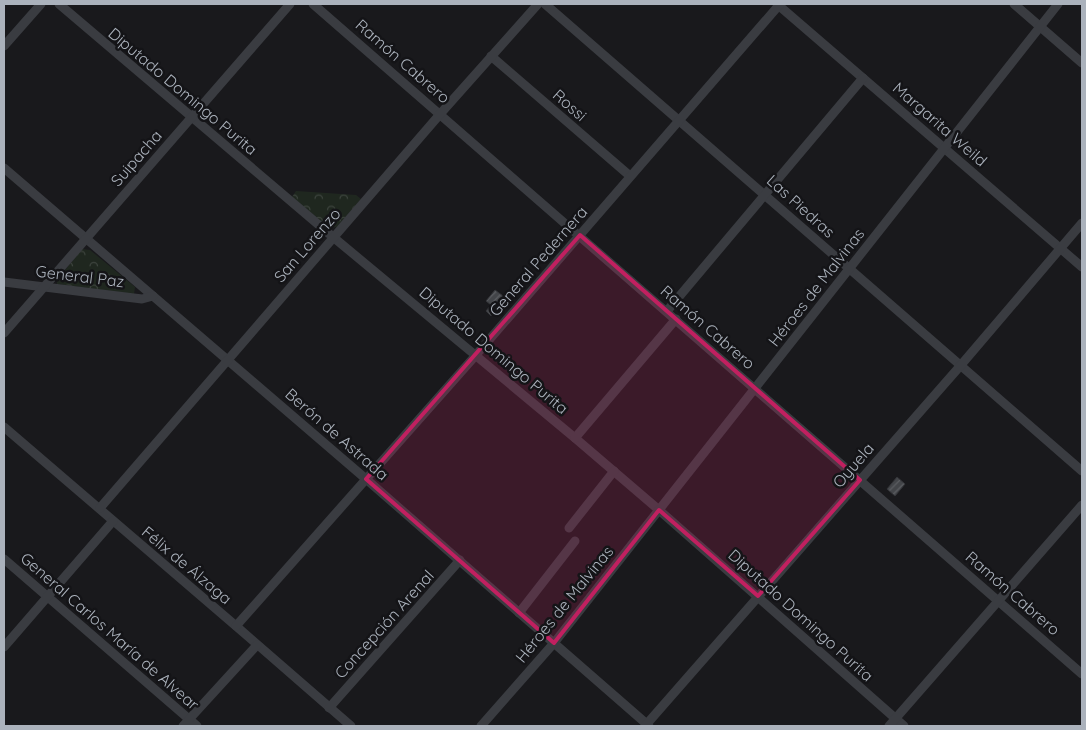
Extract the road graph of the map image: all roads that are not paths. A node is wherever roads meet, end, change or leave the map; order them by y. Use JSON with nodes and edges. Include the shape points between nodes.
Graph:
{"nodes":[{"id":1,"x":41,"y":4,"type":"edge"},
{"id":2,"x":59,"y":4,"type":"edge"},
{"id":3,"x":290,"y":4,"type":"edge"},
{"id":4,"x":313,"y":4,"type":"edge"},
{"id":5,"x":538,"y":4,"type":"edge"},
{"id":6,"x":546,"y":4,"type":"edge"},
{"id":7,"x":779,"y":4,"type":"edge"},
{"id":8,"x":1014,"y":4,"type":"edge"},
{"id":9,"x":1058,"y":4,"type":"edge"},
{"id":10,"x":1040,"y":26,"type":"junction"},
{"id":11,"x":4,"y":46,"type":"edge"},
{"id":12,"x":491,"y":56,"type":"junction"},
{"id":13,"x":1082,"y":63,"type":"edge"},
{"id":14,"x":863,"y":78,"type":"junction"},
{"id":15,"x":441,"y":113,"type":"junction"},
{"id":16,"x":191,"y":117,"type":"junction"},
{"id":17,"x":680,"y":120,"type":"junction"},
{"id":18,"x":944,"y":148,"type":"junction"},
{"id":19,"x":4,"y":168,"type":"edge"},
{"id":20,"x":630,"y":176,"type":"junction"},
{"id":21,"x":765,"y":194,"type":"junction"},
{"id":22,"x":1082,"y":223,"type":"edge"},
{"id":23,"x":580,"y":235,"type":"junction"},
{"id":24,"x":333,"y":237,"type":"junction"},
{"id":25,"x":86,"y":239,"type":"junction"},
{"id":26,"x":1060,"y":248,"type":"junction"},
{"id":27,"x":1082,"y":267,"type":"edge"},
{"id":28,"x":850,"y":269,"type":"junction"},
{"id":29,"x":4,"y":282,"type":"edge"},
{"id":30,"x":43,"y":288,"type":"junction"},
{"id":31,"x":153,"y":296,"type":"junction"},
{"id":32,"x":667,"y":311,"type":"junction"},
{"id":33,"x":676,"y":320,"type":"junction"},
{"id":34,"x":4,"y":333,"type":"edge"},
{"id":35,"x":476,"y":354,"type":"junction"},
{"id":36,"x":228,"y":360,"type":"junction"},
{"id":37,"x":961,"y":365,"type":"junction"},
{"id":38,"x":756,"y":388,"type":"junction"},
{"id":39,"x":4,"y":427,"type":"edge"},
{"id":40,"x":575,"y":438,"type":"junction"},
{"id":41,"x":614,"y":471,"type":"junction"},
{"id":42,"x":1082,"y":471,"type":"edge"},
{"id":43,"x":366,"y":479,"type":"junction"},
{"id":44,"x":860,"y":480,"type":"junction"},
{"id":45,"x":1082,"y":505,"type":"edge"},
{"id":46,"x":100,"y":508,"type":"junction"},
{"id":47,"x":659,"y":510,"type":"junction"},
{"id":48,"x":113,"y":521,"type":"junction"},
{"id":49,"x":569,"y":528,"type":"dead end"},
{"id":50,"x":575,"y":541,"type":"dead end"},
{"id":51,"x":4,"y":559,"type":"edge"},
{"id":52,"x":460,"y":560,"type":"junction"},
{"id":53,"x":758,"y":596,"type":"junction"},
{"id":54,"x":47,"y":597,"type":"junction"},
{"id":55,"x":999,"y":601,"type":"junction"},
{"id":56,"x":519,"y":613,"type":"junction"},
{"id":57,"x":236,"y":626,"type":"junction"},
{"id":58,"x":554,"y":643,"type":"junction"},
{"id":59,"x":257,"y":645,"type":"junction"},
{"id":60,"x":4,"y":647,"type":"edge"},
{"id":61,"x":1082,"y":674,"type":"edge"},
{"id":62,"x":330,"y":708,"type":"junction"},
{"id":63,"x":896,"y":719,"type":"junction"},
{"id":64,"x":186,"y":723,"type":"edge"},
{"id":65,"x":197,"y":726,"type":"edge"},
{"id":66,"x":351,"y":726,"type":"edge"},
{"id":67,"x":481,"y":726,"type":"edge"},
{"id":68,"x":647,"y":726,"type":"edge"},
{"id":69,"x":889,"y":726,"type":"edge"},
{"id":70,"x":904,"y":726,"type":"edge"}],
"edges":[{"from":1,"to":11,"type":"street"},
{"from":2,"to":16,"type":"street","name":"Diputado Domingo Purita"},
{"from":3,"to":16,"type":"street","name":"Suipacha"},
{"from":4,"to":15,"type":"street","name":"Ramón Cabrero"},
{"from":5,"to":12,"type":"street","name":"San Lorenzo"},
{"from":6,"to":17,"type":"street","name":"Las Piedras"},
{"from":7,"to":14,"type":"street","name":"Margarita Weild"},
{"from":7,"to":17,"type":"street","name":"General Pedernera"},
{"from":8,"to":10,"type":"street"},
{"from":9,"to":10,"type":"street","name":"Héroes de Malvinas"},
{"from":10,"to":13,"type":"street"},
{"from":10,"to":18,"type":"street","name":"Héroes de Malvinas"},
{"from":12,"to":15,"type":"street","name":"San Lorenzo"},
{"from":12,"to":20,"type":"street","name":"Rossi"},
{"from":14,"to":18,"type":"street","name":"Margarita Weild"},
{"from":14,"to":21,"type":"street"},
{"from":15,"to":23,"type":"street","name":"Ramón Cabrero"},
{"from":15,"to":24,"type":"street","name":"San Lorenzo"},
{"from":16,"to":24,"type":"street","name":"Diputado Domingo Purita"},
{"from":16,"to":25,"type":"street","name":"Suipacha"},
{"from":17,"to":20,"type":"street","name":"General Pedernera"},
{"from":17,"to":21,"type":"street","name":"Las Piedras"},
{"from":18,"to":26,"type":"street","name":"Margarita Weild"},
{"from":18,"to":28,"type":"street","name":"Héroes de Malvinas"},
{"from":19,"to":25,"type":"street","name":"Berón de Astrada"},
{"from":20,"to":23,"type":"street","name":"General Pedernera"},
{"from":21,"to":28,"type":"street","name":"Las Piedras"},
{"from":21,"to":32,"type":"street"},
{"from":22,"to":26,"type":"street","name":"Oyuela"},
{"from":23,"to":32,"type":"street","name":"Ramón Cabrero"},
{"from":23,"to":35,"type":"street","name":"General Pedernera"},
{"from":24,"to":35,"type":"street","name":"Diputado Domingo Purita"},
{"from":24,"to":36,"type":"street","name":"San Lorenzo"},
{"from":25,"to":30,"type":"street","name":"Suipacha"},
{"from":25,"to":31,"type":"street","name":"Berón de Astrada"},
{"from":26,"to":27,"type":"street","name":"Margarita Weild"},
{"from":26,"to":37,"type":"street","name":"Oyuela"},
{"from":28,"to":37,"type":"street","name":"Las Piedras"},
{"from":28,"to":38,"type":"street","name":"Héroes de Malvinas"},
{"from":29,"to":30,"type":"street","name":"General Paz"},
{"from":30,"to":31,"type":"street","name":"General Paz","via":[[142,299]]},
{"from":30,"to":34,"type":"street","name":"Suipacha"},
{"from":31,"to":36,"type":"street","name":"Berón de Astrada"},
{"from":32,"to":33,"type":"street","name":"Ramón Cabrero"},
{"from":33,"to":38,"type":"street","name":"Ramón Cabrero"},
{"from":33,"to":40,"type":"street"},
{"from":35,"to":40,"type":"street","name":"Diputado Domingo Purita"},
{"from":35,"to":43,"type":"street","name":"General Pedernera"},
{"from":36,"to":43,"type":"street","name":"Berón de Astrada"},
{"from":36,"to":46,"type":"street","name":"San Lorenzo"},
{"from":37,"to":42,"type":"street","name":"Las Piedras"},
{"from":37,"to":44,"type":"street","name":"Oyuela"},
{"from":38,"to":44,"type":"street","name":"Ramón Cabrero"},
{"from":38,"to":47,"type":"street","name":"Héroes de Malvinas"},
{"from":39,"to":46,"type":"street","name":"Félix de Álzaga"},
{"from":40,"to":41,"type":"street","name":"Diputado Domingo Purita"},
{"from":41,"to":47,"type":"street","name":"Diputado Domingo Purita"},
{"from":41,"to":49,"type":"street"},
{"from":43,"to":52,"type":"street","name":"Berón de Astrada"},
{"from":43,"to":57,"type":"street","name":"General Pedernera"},
{"from":44,"to":53,"type":"street","name":"Oyuela"},
{"from":44,"to":55,"type":"street","name":"Ramón Cabrero"},
{"from":45,"to":55,"type":"street"},
{"from":46,"to":48,"type":"street","name":"Félix de Álzaga"},
{"from":47,"to":53,"type":"street","name":"Diputado Domingo Purita"},
{"from":47,"to":58,"type":"street","name":"Héroes de Malvinas"},
{"from":48,"to":54,"type":"street"},
{"from":48,"to":57,"type":"street","name":"Félix de Álzaga"},
{"from":50,"to":56,"type":"street"},
{"from":51,"to":54,"type":"street","name":"General Carlos María de Alvear"},
{"from":52,"to":56,"type":"street","name":"Berón de Astrada"},
{"from":52,"to":62,"type":"street","name":"Concepción Arenal"},
{"from":53,"to":63,"type":"street","name":"Diputado Domingo Purita"},
{"from":53,"to":68,"type":"street","name":"Oyuela"},
{"from":54,"to":60,"type":"street"},
{"from":54,"to":64,"type":"street","name":"General Carlos María de Alvear"},
{"from":55,"to":61,"type":"street","name":"Ramón Cabrero"},
{"from":55,"to":63,"type":"street"},
{"from":56,"to":58,"type":"street","name":"Berón de Astrada"},
{"from":57,"to":59,"type":"street","name":"Félix de Álzaga"},
{"from":58,"to":67,"type":"street","name":"Héroes de Malvinas"},
{"from":58,"to":68,"type":"street","name":"Berón de Astrada"},
{"from":59,"to":62,"type":"street","name":"Félix de Álzaga"},
{"from":59,"to":64,"type":"street"},
{"from":62,"to":66,"type":"street","name":"Félix de Álzaga"},
{"from":63,"to":69,"type":"street"},
{"from":63,"to":70,"type":"street","name":"Diputado Domingo Purita"},
{"from":64,"to":65,"type":"street","name":"General Carlos María de Alvear"}]}
